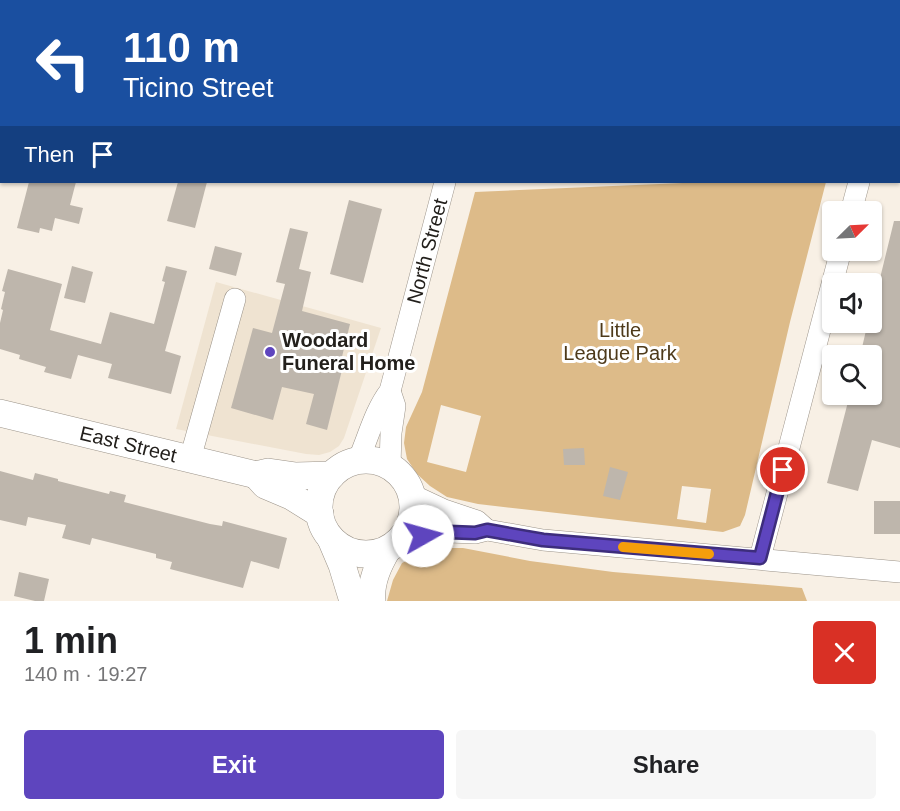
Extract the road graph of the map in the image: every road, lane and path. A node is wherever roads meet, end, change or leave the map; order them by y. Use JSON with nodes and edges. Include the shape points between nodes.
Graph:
{"nodes":[{"id":1,"x":445,"y":183,"type":"edge"},
{"id":2,"x":859,"y":183,"type":"edge"},
{"id":3,"x":854,"y":201,"type":"edge"},
{"id":4,"x":838,"y":261,"type":"edge"},
{"id":5,"x":236,"y":299,"type":"dead end"},
{"id":6,"x":390,"y":391,"type":"junction"},
{"id":7,"x":0,"y":413,"type":"edge"},
{"id":8,"x":190,"y":459,"type":"junction"},
{"id":9,"x":358,"y":461,"type":"junction"},
{"id":10,"x":390,"y":466,"type":"junction"},
{"id":11,"x":256,"y":475,"type":"junction"},
{"id":12,"x":332,"y":475,"type":"junction"},
{"id":13,"x":412,"y":495,"type":"junction"},
{"id":14,"x":320,"y":514,"type":"junction"},
{"id":15,"x":487,"y":530,"type":"junction"},
{"id":16,"x":331,"y":539,"type":"junction"},
{"id":17,"x":393,"y":546,"type":"junction"},
{"id":18,"x":760,"y":558,"type":"junction"},
{"id":19,"x":900,"y":572,"type":"edge"},
{"id":20,"x":352,"y":601,"type":"edge"},
{"id":21,"x":372,"y":601,"type":"edge"}],
"edges":[{"from":1,"to":6,"type":"street","name":"North Street"},
{"from":2,"to":3,"type":"street"},
{"from":4,"to":18,"type":"street"},
{"from":5,"to":8,"type":"street"},
{"from":6,"to":9,"type":"street","name":"North Street","via":[[380,404]]},
{"from":6,"to":10,"type":"street","name":"North Street","via":[[395,406]]},
{"from":7,"to":8,"type":"main road","name":"East Street"},
{"from":8,"to":11,"type":"main road","name":"East Street"},
{"from":9,"to":10,"type":"main road","via":[[380,460]]},
{"from":9,"to":12,"type":"main road"},
{"from":10,"to":13,"type":"main road"},
{"from":11,"to":12,"type":"main road","name":"East Street"},
{"from":11,"to":14,"type":"main road","name":"East Street","via":[[265,485]]},
{"from":12,"to":14,"type":"main road","via":[[320,494]]},
{"from":13,"to":15,"type":"street","via":[[477,521]]},
{"from":13,"to":17,"type":"main road","via":[[414,508],[408,532]]},
{"from":14,"to":16,"type":"main road"},
{"from":15,"to":17,"type":"street","via":[[423,536]]},
{"from":15,"to":18,"type":"street","via":[[543,540]]},
{"from":16,"to":17,"type":"main road","via":[[362,554]]},
{"from":16,"to":20,"type":"main road"},
{"from":17,"to":21,"type":"main road","via":[[375,577]]},
{"from":18,"to":19,"type":"street"}]}
